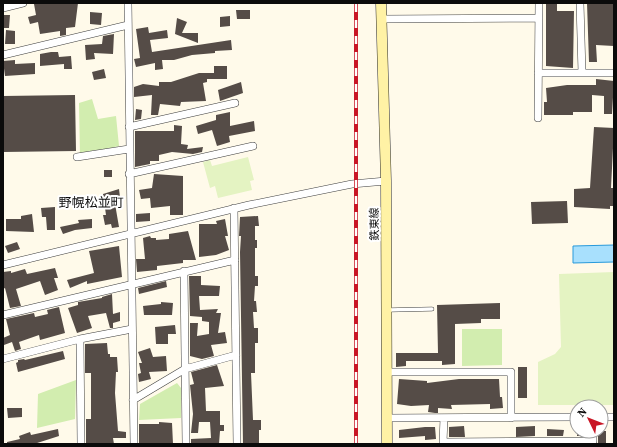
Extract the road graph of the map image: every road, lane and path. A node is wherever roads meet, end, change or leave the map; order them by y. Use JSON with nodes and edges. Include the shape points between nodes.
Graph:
{"nodes":[{"id":1,"x":23,"y":3,"type":"edge"},
{"id":2,"x":128,"y":3,"type":"edge"},
{"id":3,"x":381,"y":3,"type":"edge"},
{"id":4,"x":539,"y":3,"type":"edge"},
{"id":5,"x":580,"y":3,"type":"edge"},
{"id":6,"x":3,"y":8,"type":"edge"},
{"id":7,"x":539,"y":18,"type":"junction"},
{"id":8,"x":381,"y":19,"type":"junction"},
{"id":9,"x":128,"y":25,"type":"junction"},
{"id":10,"x":3,"y":55,"type":"edge"},
{"id":11,"x":538,"y":73,"type":"junction"},
{"id":12,"x":582,"y":73,"type":"junction"},
{"id":13,"x":614,"y":73,"type":"edge"},
{"id":14,"x":235,"y":103,"type":"dead end"},
{"id":15,"x":538,"y":118,"type":"dead end"},
{"id":16,"x":129,"y":127,"type":"junction"},
{"id":17,"x":253,"y":146,"type":"dead end"},
{"id":18,"x":129,"y":149,"type":"junction"},
{"id":19,"x":77,"y":157,"type":"dead end"},
{"id":20,"x":129,"y":174,"type":"junction"},
{"id":21,"x":386,"y":181,"type":"junction"},
{"id":22,"x":234,"y":208,"type":"junction"},
{"id":23,"x":130,"y":234,"type":"junction"},
{"id":24,"x":235,"y":260,"type":"junction"},
{"id":25,"x":3,"y":265,"type":"edge"},
{"id":26,"x":184,"y":271,"type":"junction"},
{"id":27,"x":130,"y":284,"type":"junction"},
{"id":28,"x":432,"y":309,"type":"dead end"},
{"id":29,"x":387,"y":310,"type":"junction"},
{"id":30,"x":3,"y":315,"type":"edge"},
{"id":31,"x":132,"y":329,"type":"junction"},
{"id":32,"x":80,"y":339,"type":"junction"},
{"id":33,"x":236,"y":355,"type":"junction"},
{"id":34,"x":3,"y":359,"type":"edge"},
{"id":35,"x":185,"y":369,"type":"junction"},
{"id":36,"x":387,"y":372,"type":"junction"},
{"id":37,"x":133,"y":400,"type":"junction"},
{"id":38,"x":569,"y":417,"type":"edge"},
{"id":39,"x":387,"y":418,"type":"junction"},
{"id":40,"x":444,"y":418,"type":"junction"},
{"id":41,"x":511,"y":418,"type":"junction"},
{"id":42,"x":593,"y":439,"type":"edge"},
{"id":43,"x":81,"y":444,"type":"edge"},
{"id":44,"x":134,"y":444,"type":"edge"},
{"id":45,"x":186,"y":444,"type":"edge"},
{"id":46,"x":237,"y":444,"type":"edge"},
{"id":47,"x":388,"y":444,"type":"edge"}],
"edges":[{"from":1,"to":6,"type":"street"},
{"from":2,"to":9,"type":"street"},
{"from":3,"to":8,"type":"street","name":"鉄東線"},
{"from":4,"to":7,"type":"street"},
{"from":5,"to":12,"type":"street"},
{"from":7,"to":8,"type":"street"},
{"from":7,"to":11,"type":"street"},
{"from":8,"to":21,"type":"street","name":"鉄東線"},
{"from":9,"to":10,"type":"street"},
{"from":9,"to":16,"type":"street"},
{"from":11,"to":12,"type":"street"},
{"from":11,"to":15,"type":"street"},
{"from":12,"to":13,"type":"street"},
{"from":14,"to":16,"type":"street"},
{"from":16,"to":18,"type":"street"},
{"from":17,"to":20,"type":"street"},
{"from":18,"to":19,"type":"street"},
{"from":18,"to":20,"type":"street"},
{"from":20,"to":23,"type":"street"},
{"from":21,"to":22,"type":"street","via":[[352,184]]},
{"from":21,"to":29,"type":"street","name":"鉄東線"},
{"from":22,"to":23,"type":"street"},
{"from":22,"to":24,"type":"street"},
{"from":23,"to":25,"type":"street"},
{"from":23,"to":27,"type":"street"},
{"from":24,"to":26,"type":"street"},
{"from":24,"to":33,"type":"street"},
{"from":26,"to":27,"type":"street"},
{"from":26,"to":35,"type":"street"},
{"from":27,"to":30,"type":"street"},
{"from":27,"to":31,"type":"street"},
{"from":28,"to":29,"type":"lane"},
{"from":29,"to":36,"type":"street","name":"鉄東線"},
{"from":31,"to":32,"type":"street"},
{"from":31,"to":37,"type":"street"},
{"from":32,"to":34,"type":"street"},
{"from":32,"to":43,"type":"street"},
{"from":33,"to":35,"type":"street"},
{"from":33,"to":46,"type":"street"},
{"from":35,"to":37,"type":"street"},
{"from":35,"to":45,"type":"street"},
{"from":36,"to":39,"type":"street","name":"鉄東線"},
{"from":36,"to":41,"type":"street","via":[[511,372]]},
{"from":37,"to":44,"type":"street"},
{"from":38,"to":41,"type":"street"},
{"from":39,"to":40,"type":"street"},
{"from":39,"to":47,"type":"street","name":"鉄東線"},
{"from":40,"to":41,"type":"street"},
{"from":40,"to":42,"type":"street","via":[[443,442]]}]}
